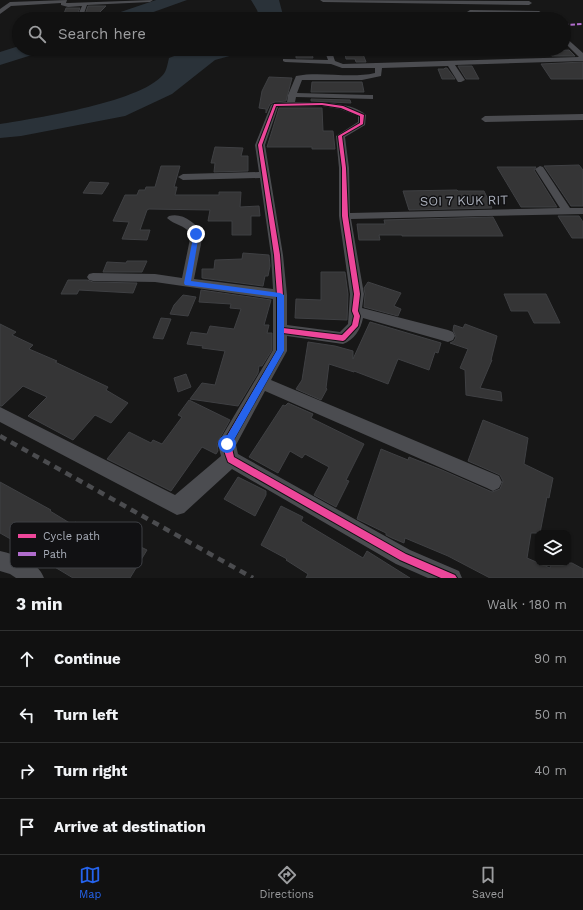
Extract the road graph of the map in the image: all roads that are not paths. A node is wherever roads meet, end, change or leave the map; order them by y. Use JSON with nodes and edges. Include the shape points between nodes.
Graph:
{"nodes":[{"id":1,"x":63,"y":0,"type":"edge"},
{"id":2,"x":150,"y":0,"type":"edge"},
{"id":3,"x":323,"y":0,"type":"edge"},
{"id":4,"x":527,"y":1,"type":"edge"},
{"id":5,"x":84,"y":4,"type":"junction"},
{"id":6,"x":0,"y":12,"type":"edge"},
{"id":7,"x":81,"y":12,"type":"edge"},
{"id":8,"x":538,"y":12,"type":"edge"},
{"id":9,"x":571,"y":45,"type":"edge"},
{"id":10,"x":330,"y":56,"type":"edge"},
{"id":11,"x":583,"y":58,"type":"edge"},
{"id":12,"x":285,"y":60,"type":"dead end"},
{"id":13,"x":332,"y":62,"type":"junction"},
{"id":14,"x":450,"y":64,"type":"junction"},
{"id":15,"x":378,"y":66,"type":"junction"},
{"id":16,"x":461,"y":80,"type":"dead end"},
{"id":17,"x":370,"y":97,"type":"dead end"},
{"id":18,"x":291,"y":100,"type":"junction"},
{"id":19,"x":583,"y":117,"type":"edge"},
{"id":20,"x":485,"y":119,"type":"dead end"},
{"id":21,"x":540,"y":169,"type":"dead end"},
{"id":22,"x":265,"y":174,"type":"junction"},
{"id":23,"x":183,"y":177,"type":"dead end"},
{"id":24,"x":583,"y":211,"type":"edge"},
{"id":25,"x":567,"y":212,"type":"junction"},
{"id":26,"x":345,"y":216,"type":"junction"},
{"id":27,"x":173,"y":218,"type":"dead end"},
{"id":28,"x":92,"y":277,"type":"dead end"},
{"id":29,"x":187,"y":283,"type":"junction"},
{"id":30,"x":280,"y":295,"type":"junction"},
{"id":31,"x":355,"y":311,"type":"junction"},
{"id":32,"x":281,"y":330,"type":"junction"},
{"id":33,"x":448,"y":336,"type":"dead end"},
{"id":34,"x":262,"y":383,"type":"junction"},
{"id":35,"x":0,"y":414,"type":"edge"},
{"id":36,"x":231,"y":459,"type":"junction"},
{"id":37,"x":493,"y":482,"type":"dead end"},
{"id":38,"x":0,"y":561,"type":"edge"},
{"id":39,"x":10,"y":564,"type":"edge"},
{"id":40,"x":19,"y":568,"type":"edge"},
{"id":41,"x":34,"y":578,"type":"edge"},
{"id":42,"x":452,"y":578,"type":"edge"}],
"edges":[{"from":1,"to":5,"type":"street","via":[[63,4]]},
{"from":1,"to":6,"type":"street","via":[[10,4]]},
{"from":2,"to":5,"type":"street"},
{"from":3,"to":4,"type":"street"},
{"from":4,"to":8,"type":"street"},
{"from":5,"to":7,"type":"street"},
{"from":9,"to":11,"type":"street"},
{"from":10,"to":13,"type":"street"},
{"from":11,"to":14,"type":"street"},
{"from":12,"to":13,"type":"street"},
{"from":13,"to":15,"type":"street","via":[[342,66]]},
{"from":14,"to":15,"type":"street"},
{"from":14,"to":16,"type":"street"},
{"from":15,"to":18,"type":"street","via":[[378,74],[362,78],[299,78]]},
{"from":17,"to":18,"type":"street"},
{"from":18,"to":22,"type":"street","via":[[275,105],[262,139],[260,145]]},
{"from":18,"to":26,"type":"street","via":[[342,107],[362,114],[362,123],[340,136]]},
{"from":19,"to":20,"type":"street"},
{"from":21,"to":25,"type":"street"},
{"from":22,"to":23,"type":"street"},
{"from":22,"to":30,"type":"street"},
{"from":24,"to":25,"type":"street","name":"SOI 7 KUK RIT"},
{"from":25,"to":26,"type":"street","name":"SOI 7 KUK RIT"},
{"from":26,"to":31,"type":"street","via":[[357,294]]},
{"from":27,"to":29,"type":"street","via":[[189,225],[196,234]]},
{"from":28,"to":29,"type":"street","via":[[155,278]]},
{"from":29,"to":30,"type":"street"},
{"from":30,"to":32,"type":"street"},
{"from":31,"to":32,"type":"street","via":[[355,326],[343,338]]},
{"from":31,"to":33,"type":"street"},
{"from":32,"to":34,"type":"street","via":[[280,351]]},
{"from":34,"to":36,"type":"street","via":[[227,444]]},
{"from":34,"to":37,"type":"street"},
{"from":35,"to":36,"type":"street","via":[[177,506]]},
{"from":36,"to":42,"type":"street","via":[[403,557]]},
{"from":38,"to":39,"type":"street"},
{"from":40,"to":41,"type":"street"}]}
